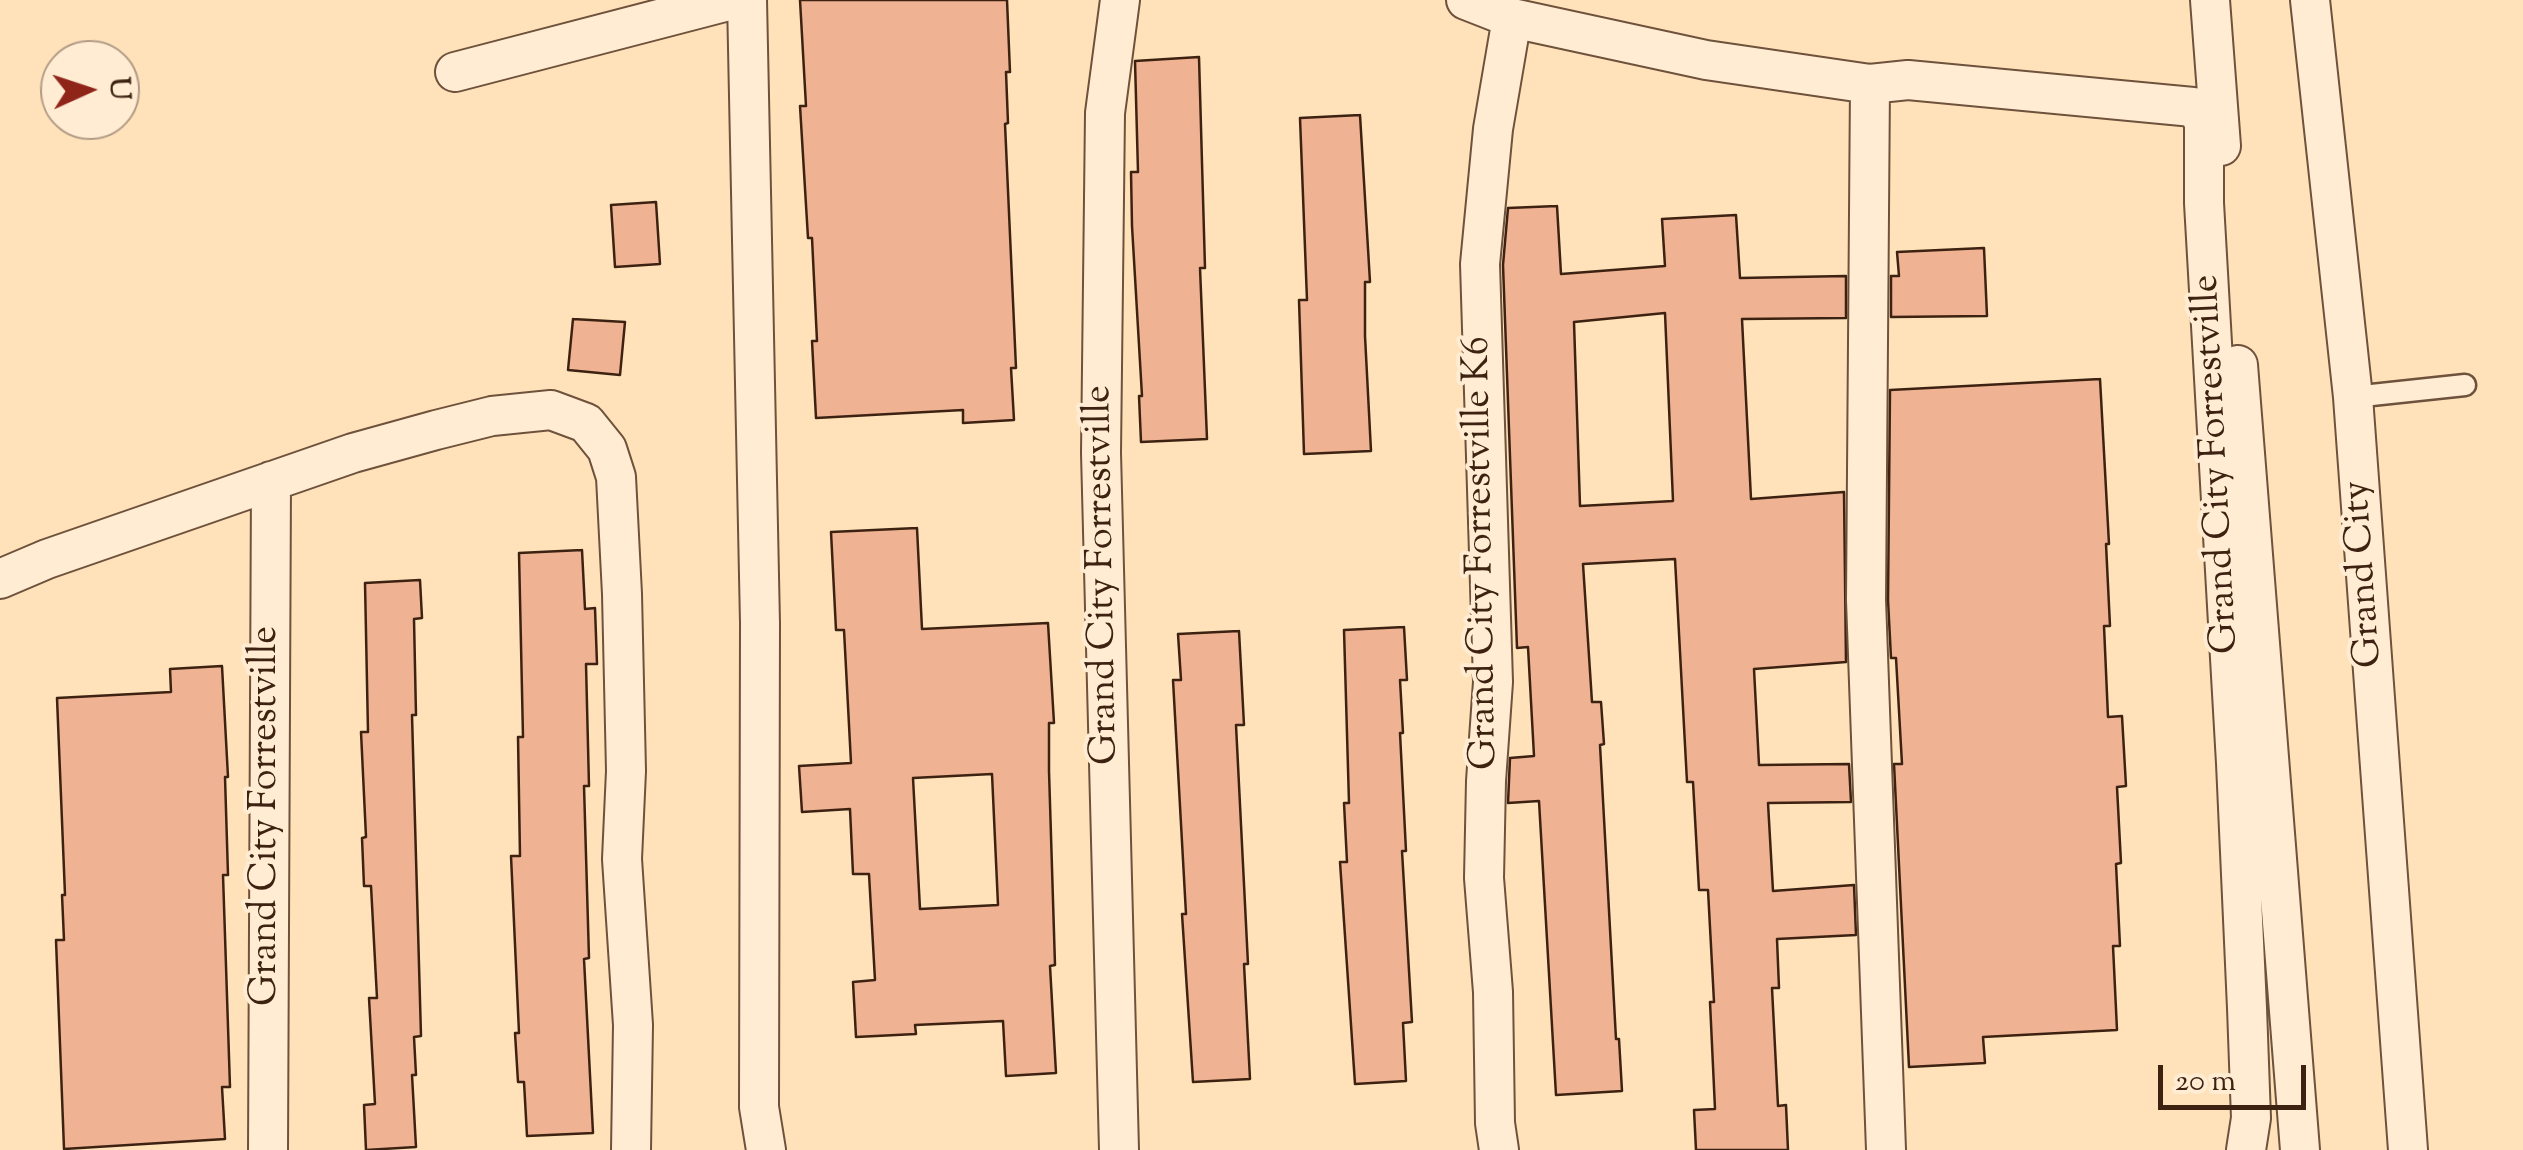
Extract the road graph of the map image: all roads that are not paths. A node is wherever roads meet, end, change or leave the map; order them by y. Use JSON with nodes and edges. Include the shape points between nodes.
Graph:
{"nodes":[{"id":1,"x":732,"y":0,"type":"edge"},
{"id":2,"x":747,"y":0,"type":"edge"},
{"id":3,"x":1120,"y":0,"type":"edge"},
{"id":4,"x":1466,"y":0,"type":"edge"},
{"id":5,"x":2210,"y":0,"type":"edge"},
{"id":6,"x":2310,"y":0,"type":"edge"},
{"id":7,"x":1512,"y":18,"type":"junction"},
{"id":8,"x":455,"y":72,"type":"dead end"},
{"id":9,"x":1870,"y":84,"type":"junction"},
{"id":10,"x":2466,"y":385,"type":"dead end"},
{"id":11,"x":2353,"y":397,"type":"junction"},
{"id":12,"x":271,"y":481,"type":"junction"},
{"id":13,"x":0,"y":579,"type":"edge"},
{"id":14,"x":268,"y":1150,"type":"edge"},
{"id":15,"x":631,"y":1150,"type":"edge"},
{"id":16,"x":766,"y":1150,"type":"edge"},
{"id":17,"x":1119,"y":1150,"type":"edge"},
{"id":18,"x":1499,"y":1150,"type":"edge"},
{"id":19,"x":1886,"y":1150,"type":"edge"},
{"id":20,"x":2246,"y":1150,"type":"edge"},
{"id":21,"x":2300,"y":1150,"type":"edge"},
{"id":22,"x":2408,"y":1150,"type":"edge"}],
"edges":[{"from":1,"to":8,"type":"street"},
{"from":2,"to":16,"type":"street","via":[[760,623],[759,1107]]},
{"from":3,"to":17,"type":"street","name":"Grand City Forrestville","via":[[1105,113],[1101,226]]},
{"from":4,"to":7,"type":"street","name":"Grand City Forrestville"},
{"from":5,"to":21,"type":"street"},
{"from":6,"to":11,"type":"street","name":"Grand City"},
{"from":7,"to":9,"type":"street","name":"Grand City Forrestville","via":[[1706,60]]},
{"from":7,"to":18,"type":"street","name":"Grand City Forrestville K6","via":[[1480,264],[1493,682],[1484,878]]},
{"from":9,"to":19,"type":"street","via":[[1866,600]]},
{"from":9,"to":20,"type":"street","name":"Grand City Forrestville","via":[[2024,88],[2193,107],[2204,120],[2244,933],[2251,1118]]},
{"from":10,"to":11,"type":"lane"},
{"from":11,"to":22,"type":"street","name":"Grand City"},
{"from":12,"to":13,"type":"street"},
{"from":12,"to":14,"type":"street","name":"Grand City Forrestville"},
{"from":12,"to":15,"type":"street","via":[[436,430],[552,410],[586,422],[608,449],[616,477],[622,594]]}]}
